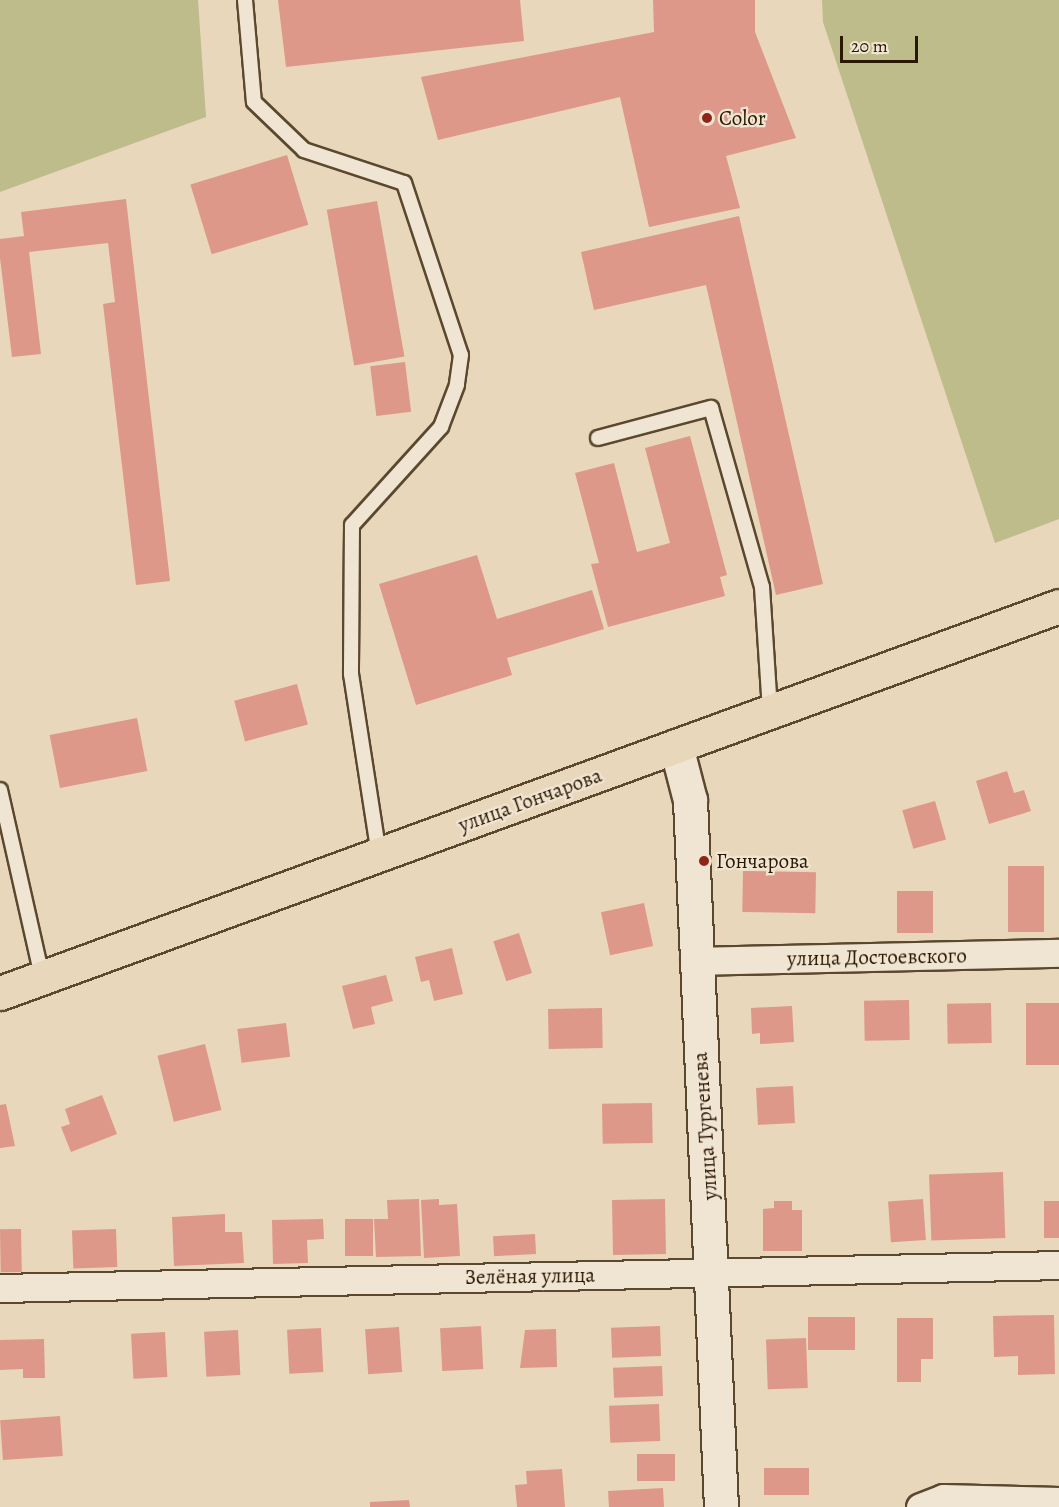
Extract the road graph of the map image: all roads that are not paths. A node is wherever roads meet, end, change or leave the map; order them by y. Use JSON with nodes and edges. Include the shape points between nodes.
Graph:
{"nodes":[{"id":1,"x":245,"y":0,"type":"edge"},
{"id":2,"x":598,"y":438,"type":"dead end"},
{"id":3,"x":1059,"y":606,"type":"edge"},
{"id":4,"x":770,"y":712,"type":"junction"},
{"id":5,"x":676,"y":746,"type":"junction"},
{"id":6,"x":0,"y":790,"type":"edge"},
{"id":7,"x":379,"y":855,"type":"junction"},
{"id":8,"x":1059,"y":953,"type":"edge"},
{"id":9,"x":694,"y":961,"type":"junction"},
{"id":10,"x":42,"y":977,"type":"junction"},
{"id":11,"x":0,"y":993,"type":"edge"},
{"id":12,"x":1059,"y":1265,"type":"edge"},
{"id":13,"x":714,"y":1272,"type":"junction"},
{"id":14,"x":0,"y":1288,"type":"edge"},
{"id":15,"x":1059,"y":1501,"type":"edge"},
{"id":16,"x":722,"y":1507,"type":"edge"},
{"id":17,"x":920,"y":1507,"type":"edge"}],
"edges":[{"from":1,"to":7,"type":"lane","via":[[254,102],[304,150],[404,183],[461,355],[458,385],[441,427],[352,525],[351,674]]},
{"from":2,"to":4,"type":"lane","via":[[711,408],[762,587]]},
{"from":3,"to":4,"type":"main road","name":"улица Гончарова"},
{"from":4,"to":5,"type":"main road","name":"улица Гончарова"},
{"from":5,"to":7,"type":"main road","name":"улица Гончарова"},
{"from":5,"to":9,"type":"street","name":"улица Тургенева","via":[[690,800]]},
{"from":6,"to":10,"type":"lane"},
{"from":7,"to":10,"type":"main road","name":"улица Гончарова"},
{"from":8,"to":9,"type":"street","name":"улица Достоевского"},
{"from":9,"to":13,"type":"street","name":"улица Тургенева"},
{"from":10,"to":11,"type":"main road","name":"улица Гончарова"},
{"from":12,"to":13,"type":"street","name":"Зелёная улица"},
{"from":13,"to":14,"type":"street","name":"Зелёная улица"},
{"from":13,"to":16,"type":"street","name":"улица Тургенева"},
{"from":15,"to":17,"type":"street","via":[[944,1498]]}]}
